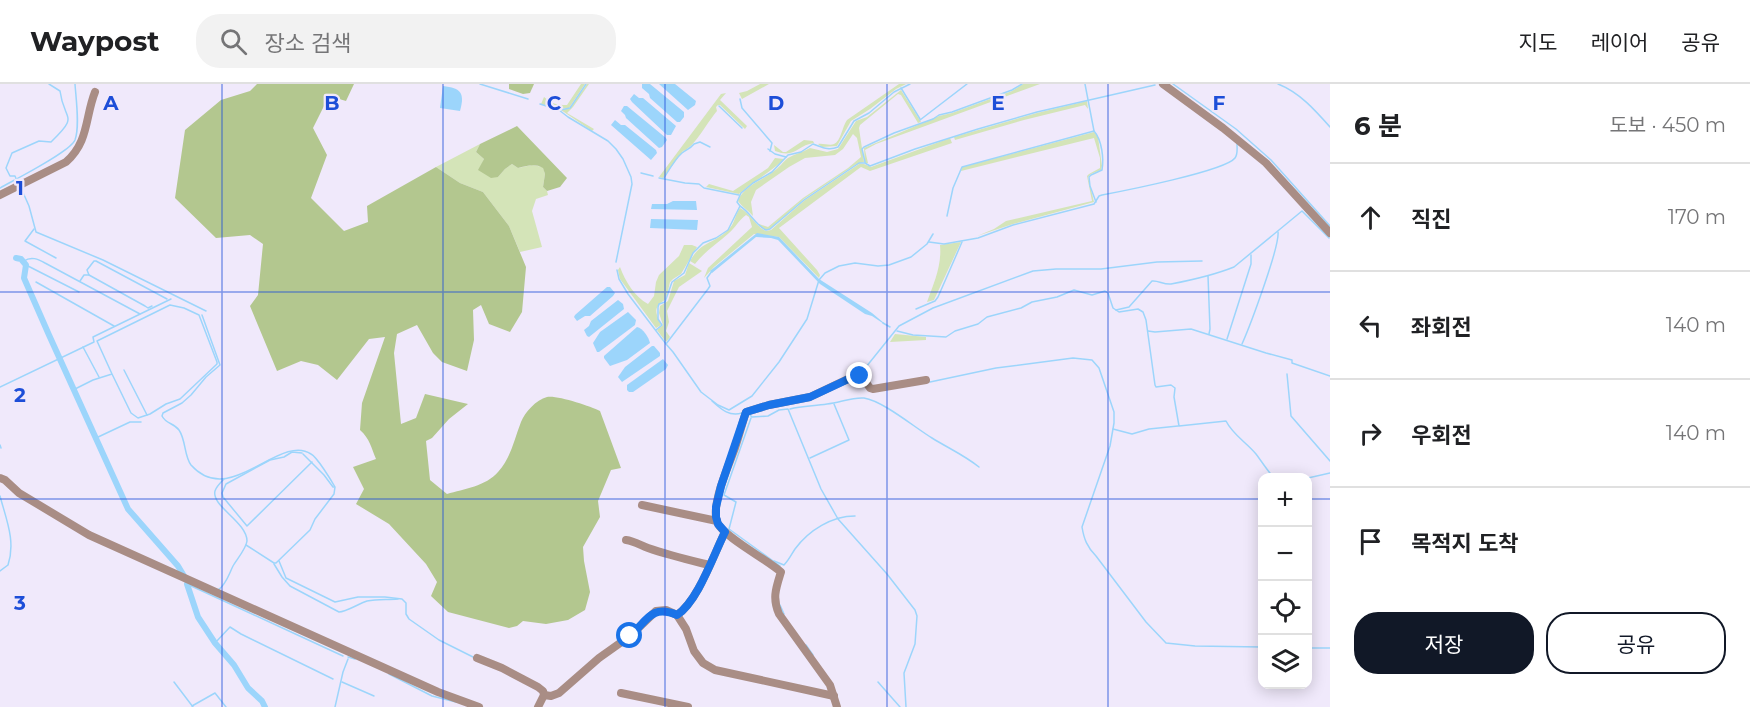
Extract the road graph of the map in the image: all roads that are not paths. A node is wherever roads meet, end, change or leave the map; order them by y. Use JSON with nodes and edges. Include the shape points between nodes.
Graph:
{"nodes":[{"id":1,"x":1163,"y":84,"type":"edge"},
{"id":2,"x":95,"y":92,"type":"dead end"},
{"id":3,"x":0,"y":195,"type":"edge"},
{"id":4,"x":1330,"y":233,"type":"edge"},
{"id":5,"x":926,"y":380,"type":"dead end"},
{"id":6,"x":0,"y":478,"type":"edge"},
{"id":7,"x":642,"y":505,"type":"dead end"},
{"id":8,"x":717,"y":521,"type":"junction"},
{"id":9,"x":725,"y":532,"type":"junction"},
{"id":10,"x":626,"y":540,"type":"dead end"},
{"id":11,"x":709,"y":565,"type":"junction"},
{"id":12,"x":677,"y":615,"type":"junction"},
{"id":13,"x":477,"y":658,"type":"dead end"},
{"id":14,"x":621,"y":693,"type":"dead end"},
{"id":15,"x":544,"y":695,"type":"junction"},
{"id":16,"x":834,"y":696,"type":"junction"},
{"id":17,"x":479,"y":707,"type":"edge"},
{"id":18,"x":538,"y":707,"type":"edge"},
{"id":19,"x":688,"y":707,"type":"edge"},
{"id":20,"x":837,"y":707,"type":"edge"}],
"edges":[{"from":1,"to":4,"type":"street","via":[[1266,163]]},
{"from":2,"to":3,"type":"street","via":[[86,130],[74,155]]},
{"from":5,"to":8,"type":"street","via":[[873,389],[862,377],[855,376],[810,397],[746,412],[721,486]]},
{"from":6,"to":17,"type":"street","via":[[89,535]]},
{"from":7,"to":8,"type":"street"},
{"from":8,"to":9,"type":"street"},
{"from":9,"to":11,"type":"street"},
{"from":9,"to":16,"type":"street","via":[[781,572],[775,603],[779,614],[819,668]]},
{"from":10,"to":11,"type":"street"},
{"from":11,"to":12,"type":"street","via":[[692,600]]},
{"from":12,"to":15,"type":"street","via":[[656,611],[559,693]]},
{"from":12,"to":16,"type":"street","via":[[694,651],[715,670]]},
{"from":13,"to":15,"type":"street","via":[[538,687]]},
{"from":14,"to":19,"type":"street"},
{"from":15,"to":18,"type":"street"},
{"from":16,"to":20,"type":"street"}]}
